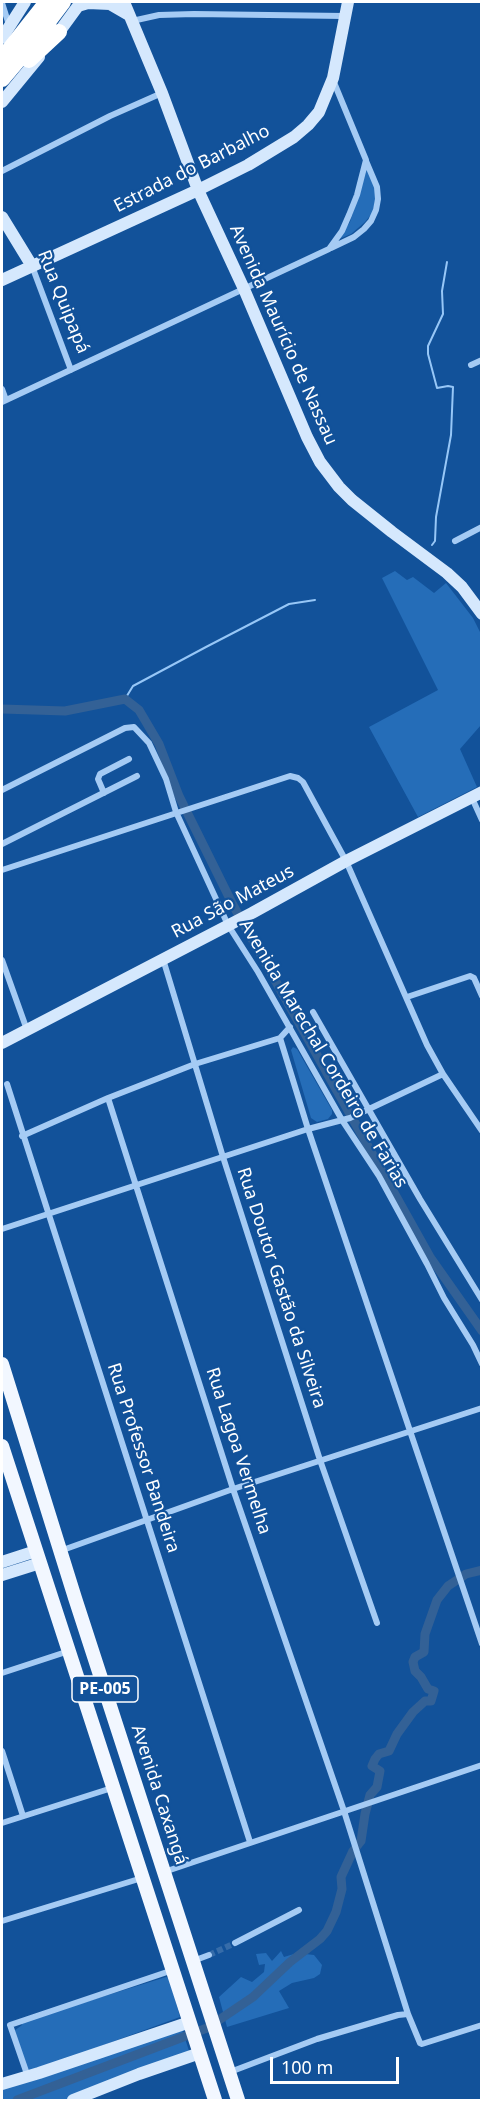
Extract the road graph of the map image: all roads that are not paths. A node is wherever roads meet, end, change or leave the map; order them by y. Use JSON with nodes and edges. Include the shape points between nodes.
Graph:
{"nodes":[{"id":1,"x":25,"y":2,"type":"edge"},
{"id":2,"x":47,"y":2,"type":"edge"},
{"id":3,"x":124,"y":2,"type":"edge"},
{"id":4,"x":348,"y":2,"type":"edge"},
{"id":5,"x":2,"y":3,"type":"edge"},
{"id":6,"x":74,"y":3,"type":"edge"},
{"id":7,"x":344,"y":16,"type":"junction"},
{"id":8,"x":130,"y":18,"type":"junction"},
{"id":9,"x":10,"y":27,"type":"junction"},
{"id":10,"x":60,"y":32,"type":"junction"},
{"id":11,"x":2,"y":38,"type":"edge"},
{"id":12,"x":2,"y":58,"type":"edge"},
{"id":13,"x":333,"y":78,"type":"junction"},
{"id":14,"x":2,"y":79,"type":"edge"},
{"id":15,"x":2,"y":85,"type":"edge"},
{"id":16,"x":162,"y":93,"type":"junction"},
{"id":17,"x":2,"y":102,"type":"edge"},
{"id":18,"x":366,"y":160,"type":"junction"},
{"id":19,"x":2,"y":171,"type":"edge"},
{"id":20,"x":198,"y":190,"type":"junction"},
{"id":21,"x":2,"y":217,"type":"edge"},
{"id":22,"x":329,"y":249,"type":"junction"},
{"id":23,"x":32,"y":266,"type":"junction"},
{"id":24,"x":2,"y":280,"type":"edge"},
{"id":25,"x":244,"y":289,"type":"junction"},
{"id":26,"x":482,"y":360,"type":"edge"},
{"id":27,"x":471,"y":365,"type":"dead end"},
{"id":28,"x":71,"y":370,"type":"junction"},
{"id":29,"x":2,"y":389,"type":"edge"},
{"id":30,"x":4,"y":401,"type":"edge"},
{"id":31,"x":482,"y":527,"type":"edge"},
{"id":32,"x":455,"y":541,"type":"dead end"},
{"id":33,"x":482,"y":614,"type":"edge"},
{"id":34,"x":129,"y":759,"type":"dead end"},
{"id":35,"x":137,"y":776,"type":"dead end"},
{"id":36,"x":2,"y":790,"type":"edge"},
{"id":37,"x":104,"y":793,"type":"junction"},
{"id":38,"x":477,"y":795,"type":"edge"},
{"id":39,"x":179,"y":812,"type":"junction"},
{"id":40,"x":482,"y":820,"type":"edge"},
{"id":41,"x":2,"y":844,"type":"edge"},
{"id":42,"x":346,"y":861,"type":"junction"},
{"id":43,"x":2,"y":870,"type":"edge"},
{"id":44,"x":234,"y":922,"type":"junction"},
{"id":45,"x":163,"y":959,"type":"junction"},
{"id":46,"x":2,"y":960,"type":"edge"},
{"id":47,"x":482,"y":996,"type":"edge"},
{"id":48,"x":407,"y":997,"type":"junction"},
{"id":49,"x":313,"y":1012,"type":"dead end"},
{"id":50,"x":290,"y":1027,"type":"junction"},
{"id":51,"x":27,"y":1029,"type":"junction"},
{"id":52,"x":280,"y":1038,"type":"junction"},
{"id":53,"x":2,"y":1043,"type":"edge"},
{"id":54,"x":195,"y":1064,"type":"junction"},
{"id":55,"x":443,"y":1074,"type":"junction"},
{"id":56,"x":6,"y":1083,"type":"dead end"},
{"id":57,"x":108,"y":1098,"type":"junction"},
{"id":58,"x":366,"y":1111,"type":"junction"},
{"id":59,"x":342,"y":1120,"type":"junction"},
{"id":60,"x":308,"y":1129,"type":"junction"},
{"id":61,"x":482,"y":1131,"type":"edge"},
{"id":62,"x":22,"y":1136,"type":"junction"},
{"id":63,"x":223,"y":1157,"type":"junction"},
{"id":64,"x":136,"y":1185,"type":"junction"},
{"id":65,"x":47,"y":1214,"type":"junction"},
{"id":66,"x":2,"y":1229,"type":"edge"},
{"id":67,"x":482,"y":1300,"type":"edge"},
{"id":68,"x":2,"y":1364,"type":"edge"},
{"id":69,"x":482,"y":1364,"type":"edge"},
{"id":70,"x":482,"y":1408,"type":"edge"},
{"id":71,"x":410,"y":1430,"type":"junction"},
{"id":72,"x":2,"y":1446,"type":"edge"},
{"id":73,"x":320,"y":1460,"type":"junction"},
{"id":74,"x":233,"y":1489,"type":"junction"},
{"id":75,"x":147,"y":1521,"type":"junction"},
{"id":76,"x":60,"y":1551,"type":"junction"},
{"id":77,"x":38,"y":1557,"type":"junction"},
{"id":78,"x":2,"y":1562,"type":"edge"},
{"id":79,"x":2,"y":1575,"type":"edge"},
{"id":80,"x":377,"y":1623,"type":"dead end"},
{"id":81,"x":482,"y":1644,"type":"edge"},
{"id":82,"x":69,"y":1651,"type":"junction"},
{"id":83,"x":2,"y":1673,"type":"edge"},
{"id":84,"x":2,"y":1751,"type":"edge"},
{"id":85,"x":482,"y":1765,"type":"edge"},
{"id":86,"x":115,"y":1787,"type":"junction"},
{"id":87,"x":344,"y":1811,"type":"junction"},
{"id":88,"x":23,"y":1816,"type":"junction"},
{"id":89,"x":2,"y":1823,"type":"edge"},
{"id":90,"x":250,"y":1842,"type":"junction"},
{"id":91,"x":163,"y":1872,"type":"junction"},
{"id":92,"x":145,"y":1877,"type":"junction"},
{"id":93,"x":299,"y":1910,"type":"dead end"},
{"id":94,"x":2,"y":1921,"type":"edge"},
{"id":95,"x":235,"y":1943,"type":"tunnel mouth"},
{"id":96,"x":209,"y":1955,"type":"tunnel mouth"},
{"id":97,"x":191,"y":1962,"type":"junction"},
{"id":98,"x":175,"y":1969,"type":"junction"},
{"id":99,"x":408,"y":2014,"type":"junction"},
{"id":100,"x":190,"y":2023,"type":"junction"},
{"id":101,"x":482,"y":2025,"type":"edge"},
{"id":102,"x":200,"y":2052,"type":"junction"},
{"id":103,"x":229,"y":2072,"type":"junction"},
{"id":104,"x":28,"y":2077,"type":"junction"},
{"id":105,"x":2,"y":2084,"type":"edge"},
{"id":106,"x":74,"y":2100,"type":"edge"},
{"id":107,"x":215,"y":2100,"type":"edge"},
{"id":108,"x":238,"y":2100,"type":"edge"}],
"edges":[{"from":1,"to":9,"type":"street"},
{"from":2,"to":12,"type":"highway"},
{"from":3,"to":8,"type":"street","name":"Avenida Maurício de Nassau"},
{"from":4,"to":7,"type":"street","name":"Estrada do Barbalho"},
{"from":5,"to":9,"type":"street"},
{"from":6,"to":8,"type":"street","via":[[110,4]]},
{"from":6,"to":10,"type":"street"},
{"from":6,"to":14,"type":"highway"},
{"from":7,"to":8,"type":"street","via":[[194,14]]},
{"from":7,"to":13,"type":"street","name":"Estrada do Barbalho"},
{"from":8,"to":16,"type":"street","name":"Avenida Maurício de Nassau"},
{"from":9,"to":11,"type":"street"},
{"from":10,"to":15,"type":"highway"},
{"from":10,"to":17,"type":"street"},
{"from":13,"to":18,"type":"street"},
{"from":13,"to":20,"type":"street","name":"Estrada do Barbalho","via":[[319,112],[294,137]]},
{"from":16,"to":19,"type":"street"},
{"from":16,"to":20,"type":"street","name":"Avenida Maurício de Nassau"},
{"from":18,"to":22,"type":"street","via":[[349,215]]},
{"from":18,"to":22,"type":"street","via":[[377,187],[376,210],[364,230]]},
{"from":20,"to":23,"type":"street","name":"Estrada do Barbalho"},
{"from":20,"to":25,"type":"street","name":"Avenida Maurício de Nassau"},
{"from":21,"to":23,"type":"street","name":"Rua Quipapá"},
{"from":22,"to":25,"type":"street"},
{"from":23,"to":24,"type":"street","name":"Estrada do Barbalho"},
{"from":23,"to":28,"type":"street","name":"Rua Quipapá"},
{"from":25,"to":28,"type":"street"},
{"from":25,"to":33,"type":"street","name":"Avenida Maurício de Nassau","via":[[307,437],[330,476],[352,500],[447,573]]},
{"from":26,"to":27,"type":"street"},
{"from":28,"to":30,"type":"street"},
{"from":29,"to":30,"type":"street"},
{"from":31,"to":32,"type":"street"},
{"from":34,"to":37,"type":"street","via":[[100,774]]},
{"from":35,"to":37,"type":"street"},
{"from":36,"to":39,"type":"street","name":"Avenida Marechal Cordeiro de Farias","via":[[129,726],[149,743]]},
{"from":37,"to":41,"type":"street"},
{"from":38,"to":40,"type":"street"},
{"from":38,"to":42,"type":"street","name":"Rua São Mateus"},
{"from":39,"to":42,"type":"street","via":[[290,776],[298,778]]},
{"from":39,"to":43,"type":"street"},
{"from":39,"to":44,"type":"street","name":"Avenida Marechal Cordeiro de Farias"},
{"from":42,"to":44,"type":"street","name":"Rua São Mateus"},
{"from":42,"to":48,"type":"street"},
{"from":44,"to":45,"type":"street","name":"Rua São Mateus"},
{"from":44,"to":50,"type":"street","name":"Avenida Marechal Cordeiro de Farias"},
{"from":45,"to":51,"type":"street","name":"Rua São Mateus"},
{"from":45,"to":54,"type":"street","name":"Rua Doutor Gastão da Silveira"},
{"from":46,"to":51,"type":"street"},
{"from":47,"to":48,"type":"street","via":[[470,976]]},
{"from":48,"to":55,"type":"street"},
{"from":49,"to":58,"type":"street"},
{"from":50,"to":52,"type":"street"},
{"from":50,"to":59,"type":"street","name":"Avenida Marechal Cordeiro de Farias"},
{"from":51,"to":53,"type":"street","name":"Rua São Mateus"},
{"from":52,"to":54,"type":"street"},
{"from":52,"to":60,"type":"street"},
{"from":54,"to":57,"type":"street"},
{"from":54,"to":63,"type":"street","name":"Rua Doutor Gastão da Silveira"},
{"from":55,"to":58,"type":"street"},
{"from":55,"to":61,"type":"street"},
{"from":56,"to":62,"type":"street","name":"Rua Professor Bandeira"},
{"from":57,"to":62,"type":"street"},
{"from":57,"to":64,"type":"street","name":"Rua Lagoa Vermelha"},
{"from":58,"to":59,"type":"street"},
{"from":58,"to":67,"type":"street"},
{"from":59,"to":60,"type":"street"},
{"from":59,"to":69,"type":"street","name":"Avenida Marechal Cordeiro de Farias","via":[[379,1176]]},
{"from":60,"to":63,"type":"street"},
{"from":60,"to":71,"type":"street"},
{"from":62,"to":65,"type":"street","name":"Rua Professor Bandeira"},
{"from":63,"to":64,"type":"street"},
{"from":63,"to":73,"type":"street","name":"Rua Doutor Gastão da Silveira"},
{"from":64,"to":65,"type":"street"},
{"from":64,"to":74,"type":"street","name":"Rua Lagoa Vermelha"},
{"from":65,"to":66,"type":"street"},
{"from":65,"to":75,"type":"street","name":"Rua Professor Bandeira"},
{"from":68,"to":76,"type":"main road","name":"Avenida Caxangá","number":"PE-005"},
{"from":70,"to":71,"type":"street"},
{"from":71,"to":73,"type":"street"},
{"from":71,"to":81,"type":"street"},
{"from":72,"to":77,"type":"main road","number":"PE-005"},
{"from":73,"to":74,"type":"street"},
{"from":73,"to":80,"type":"street","name":"Rua Doutor Gastão da Silveira"},
{"from":74,"to":75,"type":"street"},
{"from":74,"to":87,"type":"street","name":"Rua Lagoa Vermelha"},
{"from":75,"to":76,"type":"street"},
{"from":75,"to":90,"type":"street","name":"Rua Professor Bandeira"},
{"from":76,"to":91,"type":"main road","name":"Avenida Caxangá","number":"PE-005"},
{"from":77,"to":78,"type":"street"},
{"from":77,"to":79,"type":"street"},
{"from":77,"to":82,"type":"main road","number":"PE-005"},
{"from":82,"to":83,"type":"street"},
{"from":82,"to":86,"type":"main road","number":"PE-005"},
{"from":84,"to":88,"type":"street"},
{"from":85,"to":87,"type":"street"},
{"from":86,"to":88,"type":"street"},
{"from":86,"to":92,"type":"main road","number":"PE-005"},
{"from":87,"to":90,"type":"street"},
{"from":87,"to":99,"type":"street","name":"Rua Lagoa Vermelha"},
{"from":88,"to":89,"type":"street"},
{"from":90,"to":91,"type":"street"},
{"from":91,"to":97,"type":"main road","name":"Avenida Caxangá","number":"PE-005"},
{"from":92,"to":94,"type":"street"},
{"from":92,"to":98,"type":"main road","number":"PE-005"},
{"from":93,"to":95,"type":"street"},
{"from":96,"to":97,"type":"street"},
{"from":97,"to":103,"type":"main road","name":"Avenida Caxangá","number":"PE-005"},
{"from":98,"to":100,"type":"main road","number":"PE-005"},
{"from":98,"to":104,"type":"street","via":[[10,2025]]},
{"from":99,"to":101,"type":"street","via":[[422,2044]]},
{"from":99,"to":103,"type":"street","via":[[317,2039]]},
{"from":100,"to":102,"type":"main road","number":"PE-005"},
{"from":100,"to":104,"type":"street"},
{"from":102,"to":106,"type":"street"},
{"from":102,"to":107,"type":"main road","number":"PE-005"},
{"from":103,"to":108,"type":"main road","name":"Avenida Caxangá","number":"PE-005"},
{"from":104,"to":105,"type":"street"}]}
